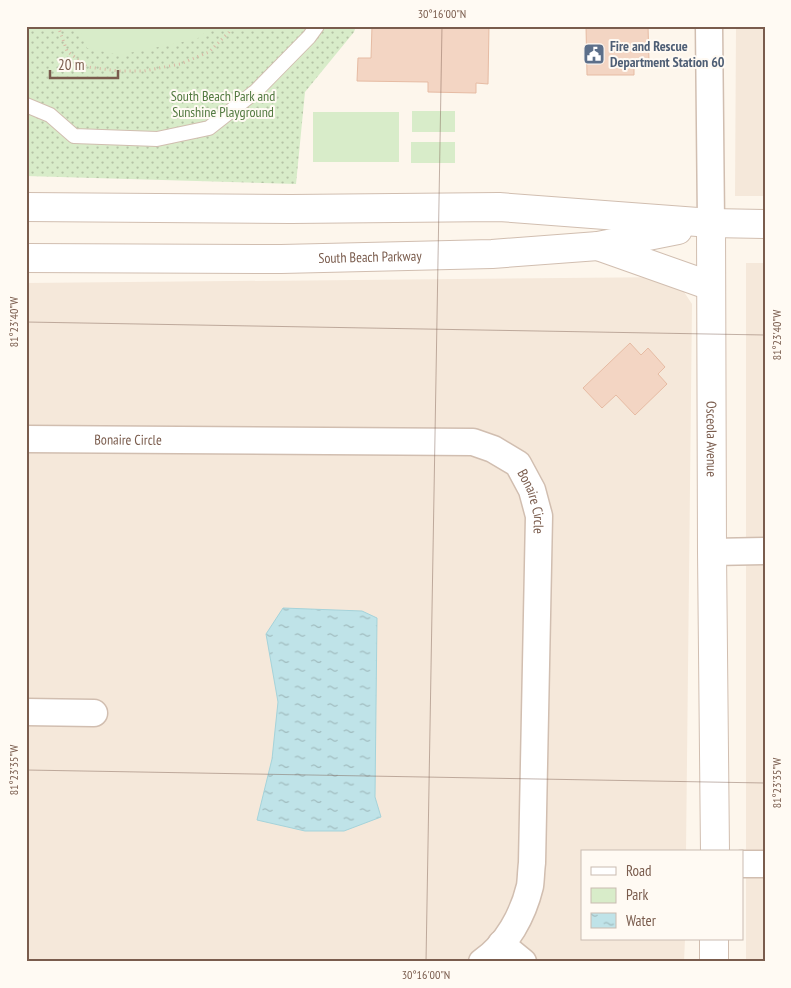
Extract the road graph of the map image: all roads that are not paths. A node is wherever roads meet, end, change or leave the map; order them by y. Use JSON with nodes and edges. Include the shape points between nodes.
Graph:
{"nodes":[{"id":1,"x":316,"y":26,"type":"edge"},
{"id":2,"x":709,"y":26,"type":"edge"},
{"id":3,"x":26,"y":105,"type":"edge"},
{"id":4,"x":26,"y":207,"type":"edge"},
{"id":5,"x":711,"y":223,"type":"junction"},
{"id":6,"x":765,"y":224,"type":"edge"},
{"id":7,"x":598,"y":246,"type":"junction"},
{"id":8,"x":26,"y":258,"type":"edge"},
{"id":9,"x":711,"y":286,"type":"junction"},
{"id":10,"x":26,"y":439,"type":"edge"},
{"id":11,"x":765,"y":551,"type":"edge"},
{"id":12,"x":712,"y":552,"type":"junction"},
{"id":13,"x":26,"y":712,"type":"edge"},
{"id":14,"x":94,"y":713,"type":"dead end"},
{"id":15,"x":715,"y":850,"type":"edge"},
{"id":16,"x":744,"y":864,"type":"edge"},
{"id":17,"x":765,"y":864,"type":"edge"},
{"id":18,"x":714,"y":940,"type":"edge"},
{"id":19,"x":501,"y":944,"type":"junction"},
{"id":20,"x":482,"y":962,"type":"edge"},
{"id":21,"x":523,"y":962,"type":"edge"},
{"id":22,"x":714,"y":962,"type":"edge"}],
"edges":[{"from":1,"to":3,"type":"lane","via":[[256,91],[210,128],[157,139],[74,136],[50,115]]},
{"from":2,"to":5,"type":"street","name":"Osceola Avenue"},
{"from":4,"to":5,"type":"street","name":"South Beach Parkway","via":[[500,207]]},
{"from":5,"to":6,"type":"street","name":"South Beach Parkway"},
{"from":5,"to":7,"type":"street","name":"South Beach Parkway"},
{"from":5,"to":9,"type":"street","name":"Osceola Avenue"},
{"from":7,"to":8,"type":"street","name":"South Beach Parkway","via":[[492,254],[300,259]]},
{"from":7,"to":9,"type":"street"},
{"from":9,"to":12,"type":"street","name":"Osceola Avenue"},
{"from":10,"to":19,"type":"street","name":"Bonaire Circle","via":[[473,442],[518,464],[532,490],[539,516],[532,863],[524,906]]},
{"from":11,"to":12,"type":"street"},
{"from":12,"to":15,"type":"street","name":"Osceola Avenue"},
{"from":13,"to":14,"type":"street"},
{"from":16,"to":17,"type":"street"},
{"from":18,"to":22,"type":"street"},
{"from":19,"to":20,"type":"street","name":"Bonaire Circle"},
{"from":19,"to":21,"type":"street"}]}
